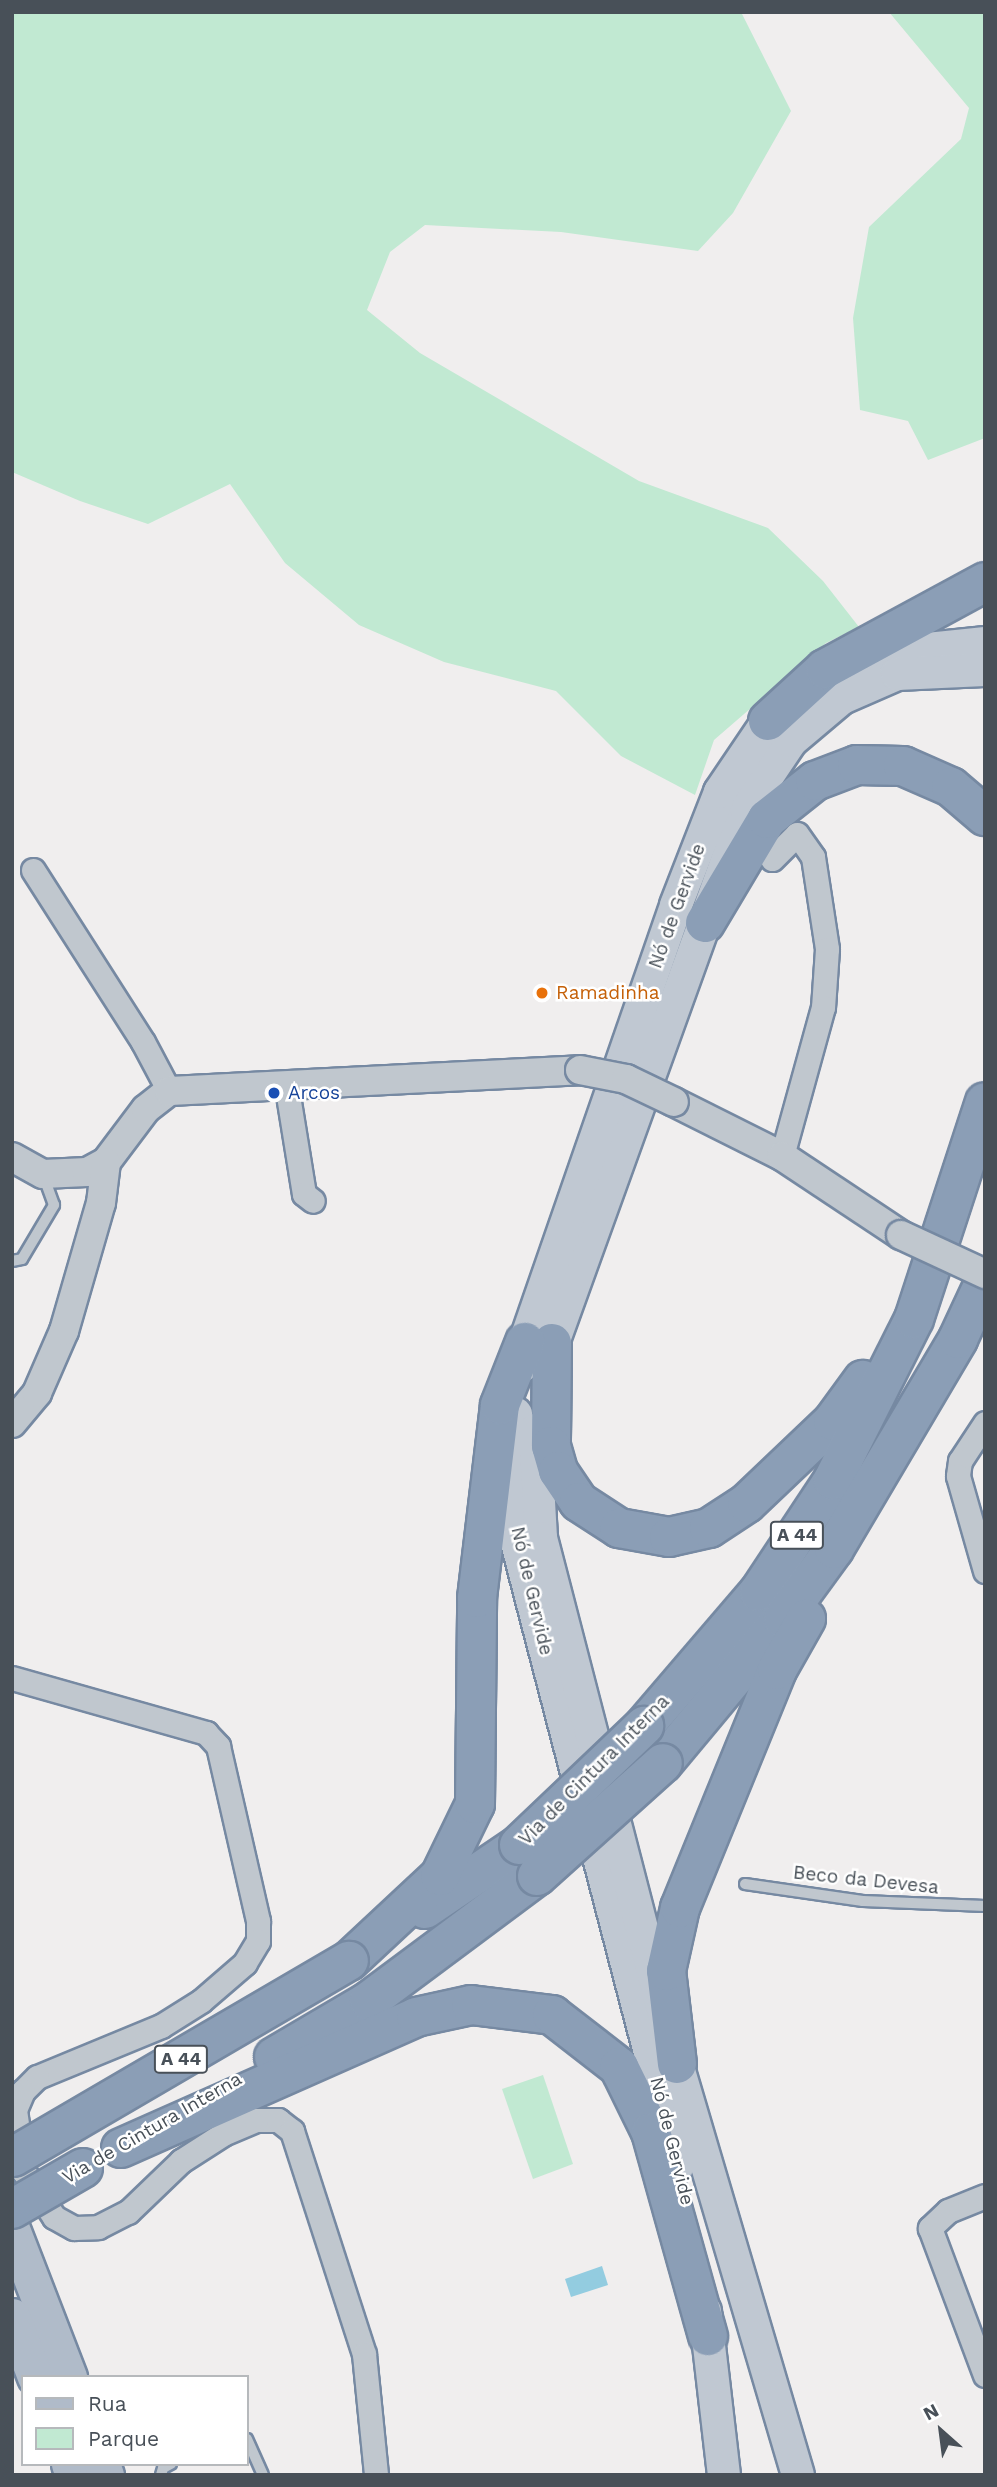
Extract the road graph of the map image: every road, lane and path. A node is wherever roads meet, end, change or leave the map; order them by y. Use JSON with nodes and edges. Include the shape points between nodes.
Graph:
{"nodes":[{"id":1,"x":985,"y":582,"type":"edge"},
{"id":2,"x":985,"y":643,"type":"edge"},
{"id":3,"x":985,"y":670,"type":"edge"},
{"id":4,"x":768,"y":720,"type":"junction"},
{"id":5,"x":985,"y":816,"type":"edge"},
{"id":6,"x":772,"y":859,"type":"dead end"},
{"id":7,"x":33,"y":870,"type":"dead end"},
{"id":8,"x":705,"y":923,"type":"junction"},
{"id":9,"x":286,"y":1083,"type":"junction"},
{"id":10,"x":169,"y":1091,"type":"junction"},
{"id":11,"x":985,"y":1102,"type":"edge"},
{"id":12,"x":782,"y":1156,"type":"junction"},
{"id":13,"x":12,"y":1157,"type":"edge"},
{"id":14,"x":106,"y":1163,"type":"junction"},
{"id":15,"x":43,"y":1174,"type":"junction"},
{"id":16,"x":313,"y":1201,"type":"dead end"},
{"id":17,"x":12,"y":1261,"type":"edge"},
{"id":18,"x":985,"y":1274,"type":"edge"},
{"id":19,"x":985,"y":1281,"type":"edge"},
{"id":20,"x":914,"y":1319,"type":"junction"},
{"id":21,"x":539,"y":1342,"type":"junction"},
{"id":22,"x":12,"y":1423,"type":"edge"},
{"id":23,"x":985,"y":1423,"type":"edge"},
{"id":24,"x":834,"y":1549,"type":"junction"},
{"id":25,"x":985,"y":1571,"type":"edge"},
{"id":26,"x":12,"y":1678,"type":"edge"},
{"id":27,"x":528,"y":1860,"type":"junction"},
{"id":28,"x":745,"y":1884,"type":"dead end"},
{"id":29,"x":985,"y":1906,"type":"edge"},
{"id":30,"x":349,"y":1961,"type":"junction"},
{"id":31,"x":677,"y":2064,"type":"junction"},
{"id":32,"x":121,"y":2148,"type":"junction"},
{"id":33,"x":12,"y":2158,"type":"edge"},
{"id":34,"x":985,"y":2196,"type":"edge"},
{"id":35,"x":12,"y":2208,"type":"edge"},
{"id":36,"x":12,"y":2229,"type":"edge"},
{"id":37,"x":12,"y":2316,"type":"edge"},
{"id":38,"x":708,"y":2336,"type":"junction"},
{"id":39,"x":34,"y":2375,"type":"edge"},
{"id":40,"x":68,"y":2375,"type":"edge"},
{"id":41,"x":985,"y":2375,"type":"edge"},
{"id":42,"x":248,"y":2441,"type":"edge"},
{"id":43,"x":263,"y":2475,"type":"edge"},
{"id":44,"x":376,"y":2475,"type":"edge"},
{"id":45,"x":724,"y":2475,"type":"edge"},
{"id":46,"x":798,"y":2475,"type":"edge"}],
"edges":[{"from":1,"to":4,"type":"highway","via":[[825,669]]},
{"from":2,"to":4,"type":"main road","name":"Nó de Gervide","via":[[889,653],[830,679]]},
{"from":3,"to":8,"type":"main road","name":"Nó de Gervide","via":[[897,674],[842,698],[791,741],[746,808]]},
{"from":4,"to":21,"type":"main road","name":"Nó de Gervide","via":[[720,792],[676,905]]},
{"from":5,"to":8,"type":"highway","via":[[951,787],[902,766],[857,765],[815,781],[767,819]]},
{"from":6,"to":12,"type":"street","via":[[797,834],[813,857],[827,949],[822,1007]]},
{"from":7,"to":10,"type":"street","via":[[143,1042]]},
{"from":8,"to":21,"type":"main road","name":"Nó de Gervide"},
{"from":9,"to":10,"type":"street"},
{"from":9,"to":12,"type":"street","bridge":true,"via":[[579,1070],[626,1079]]},
{"from":9,"to":16,"type":"street","via":[[304,1194]]},
{"from":10,"to":14,"type":"street","via":[[146,1109]]},
{"from":11,"to":20,"type":"highway","name":"Via de Cintura Interna","number":"A 44"},
{"from":12,"to":18,"type":"street","bridge":true,"via":[[901,1236]]},
{"from":13,"to":15,"type":"street"},
{"from":14,"to":15,"type":"street","via":[[68,1175]]},
{"from":14,"to":22,"type":"street","via":[[101,1203],[64,1331],[37,1393]]},
{"from":15,"to":17,"type":"lane","via":[[54,1205],[22,1259]]},
{"from":19,"to":24,"type":"highway","name":"Via de Cintura Interna","number":"A 44","via":[[958,1339]]},
{"from":20,"to":21,"type":"highway","via":[[833,1421],[747,1503],[709,1528],[669,1537],[619,1528],[579,1502],[558,1471]]},
{"from":20,"to":27,"type":"highway","name":"Via de Cintura Interna","number":"A 44","bridge":true,"via":[[833,1480],[759,1592]]},
{"from":21,"to":30,"type":"highway","via":[[500,1405],[477,1598],[475,1804],[440,1876]]},
{"from":21,"to":31,"type":"main road","name":"Nó de Gervide","via":[[534,1441],[541,1538]]},
{"from":21,"to":38,"type":"main road","name":"Nó de Gervide","via":[[513,1441],[517,1542],[687,2197]]},
{"from":23,"to":25,"type":"street","via":[[960,1461],[958,1476]]},
{"from":24,"to":27,"type":"highway","name":"Via de Cintura Interna","number":"A 44","bridge":true,"via":[[783,1619],[663,1763]]},
{"from":24,"to":31,"type":"highway","via":[[815,1604],[777,1670],[680,1908],[666,1971]]},
{"from":26,"to":44,"type":"street","via":[[206,1733],[218,1746],[258,1921],[258,1941],[245,1963],[201,2001],[161,2026],[37,2077],[23,2091],[15,2109],[24,2172],[54,2217],[74,2228],[98,2227],[128,2212],[181,2161],[223,2134],[256,2120],[278,2120],[285,2125],[297,2143],[364,2354]]},
{"from":27,"to":30,"type":"highway","name":"Via de Cintura Interna","number":"A 44"},
{"from":27,"to":32,"type":"highway","name":"Via de Cintura Interna","number":"A 44","via":[[369,2001]]},
{"from":28,"to":29,"type":"lane","name":"Beco da Devesa","via":[[863,1901]]},
{"from":30,"to":33,"type":"highway","name":"Via de Cintura Interna","number":"A 44","bridge":true},
{"from":31,"to":46,"type":"main road","name":"Nó de Gervide"},
{"from":32,"to":35,"type":"highway","name":"Via de Cintura Interna","number":"A 44","bridge":true},
{"from":32,"to":38,"type":"highway","via":[[416,2017],[471,2005],[552,2015],[619,2067],[651,2132]]},
{"from":34,"to":41,"type":"street","via":[[948,2211],[930,2228]]},
{"from":36,"to":40,"type":"main road"},
{"from":37,"to":39,"type":"main road"},
{"from":38,"to":45,"type":"main road","name":"Nó de Gervide"},
{"from":42,"to":43,"type":"lane"}]}
